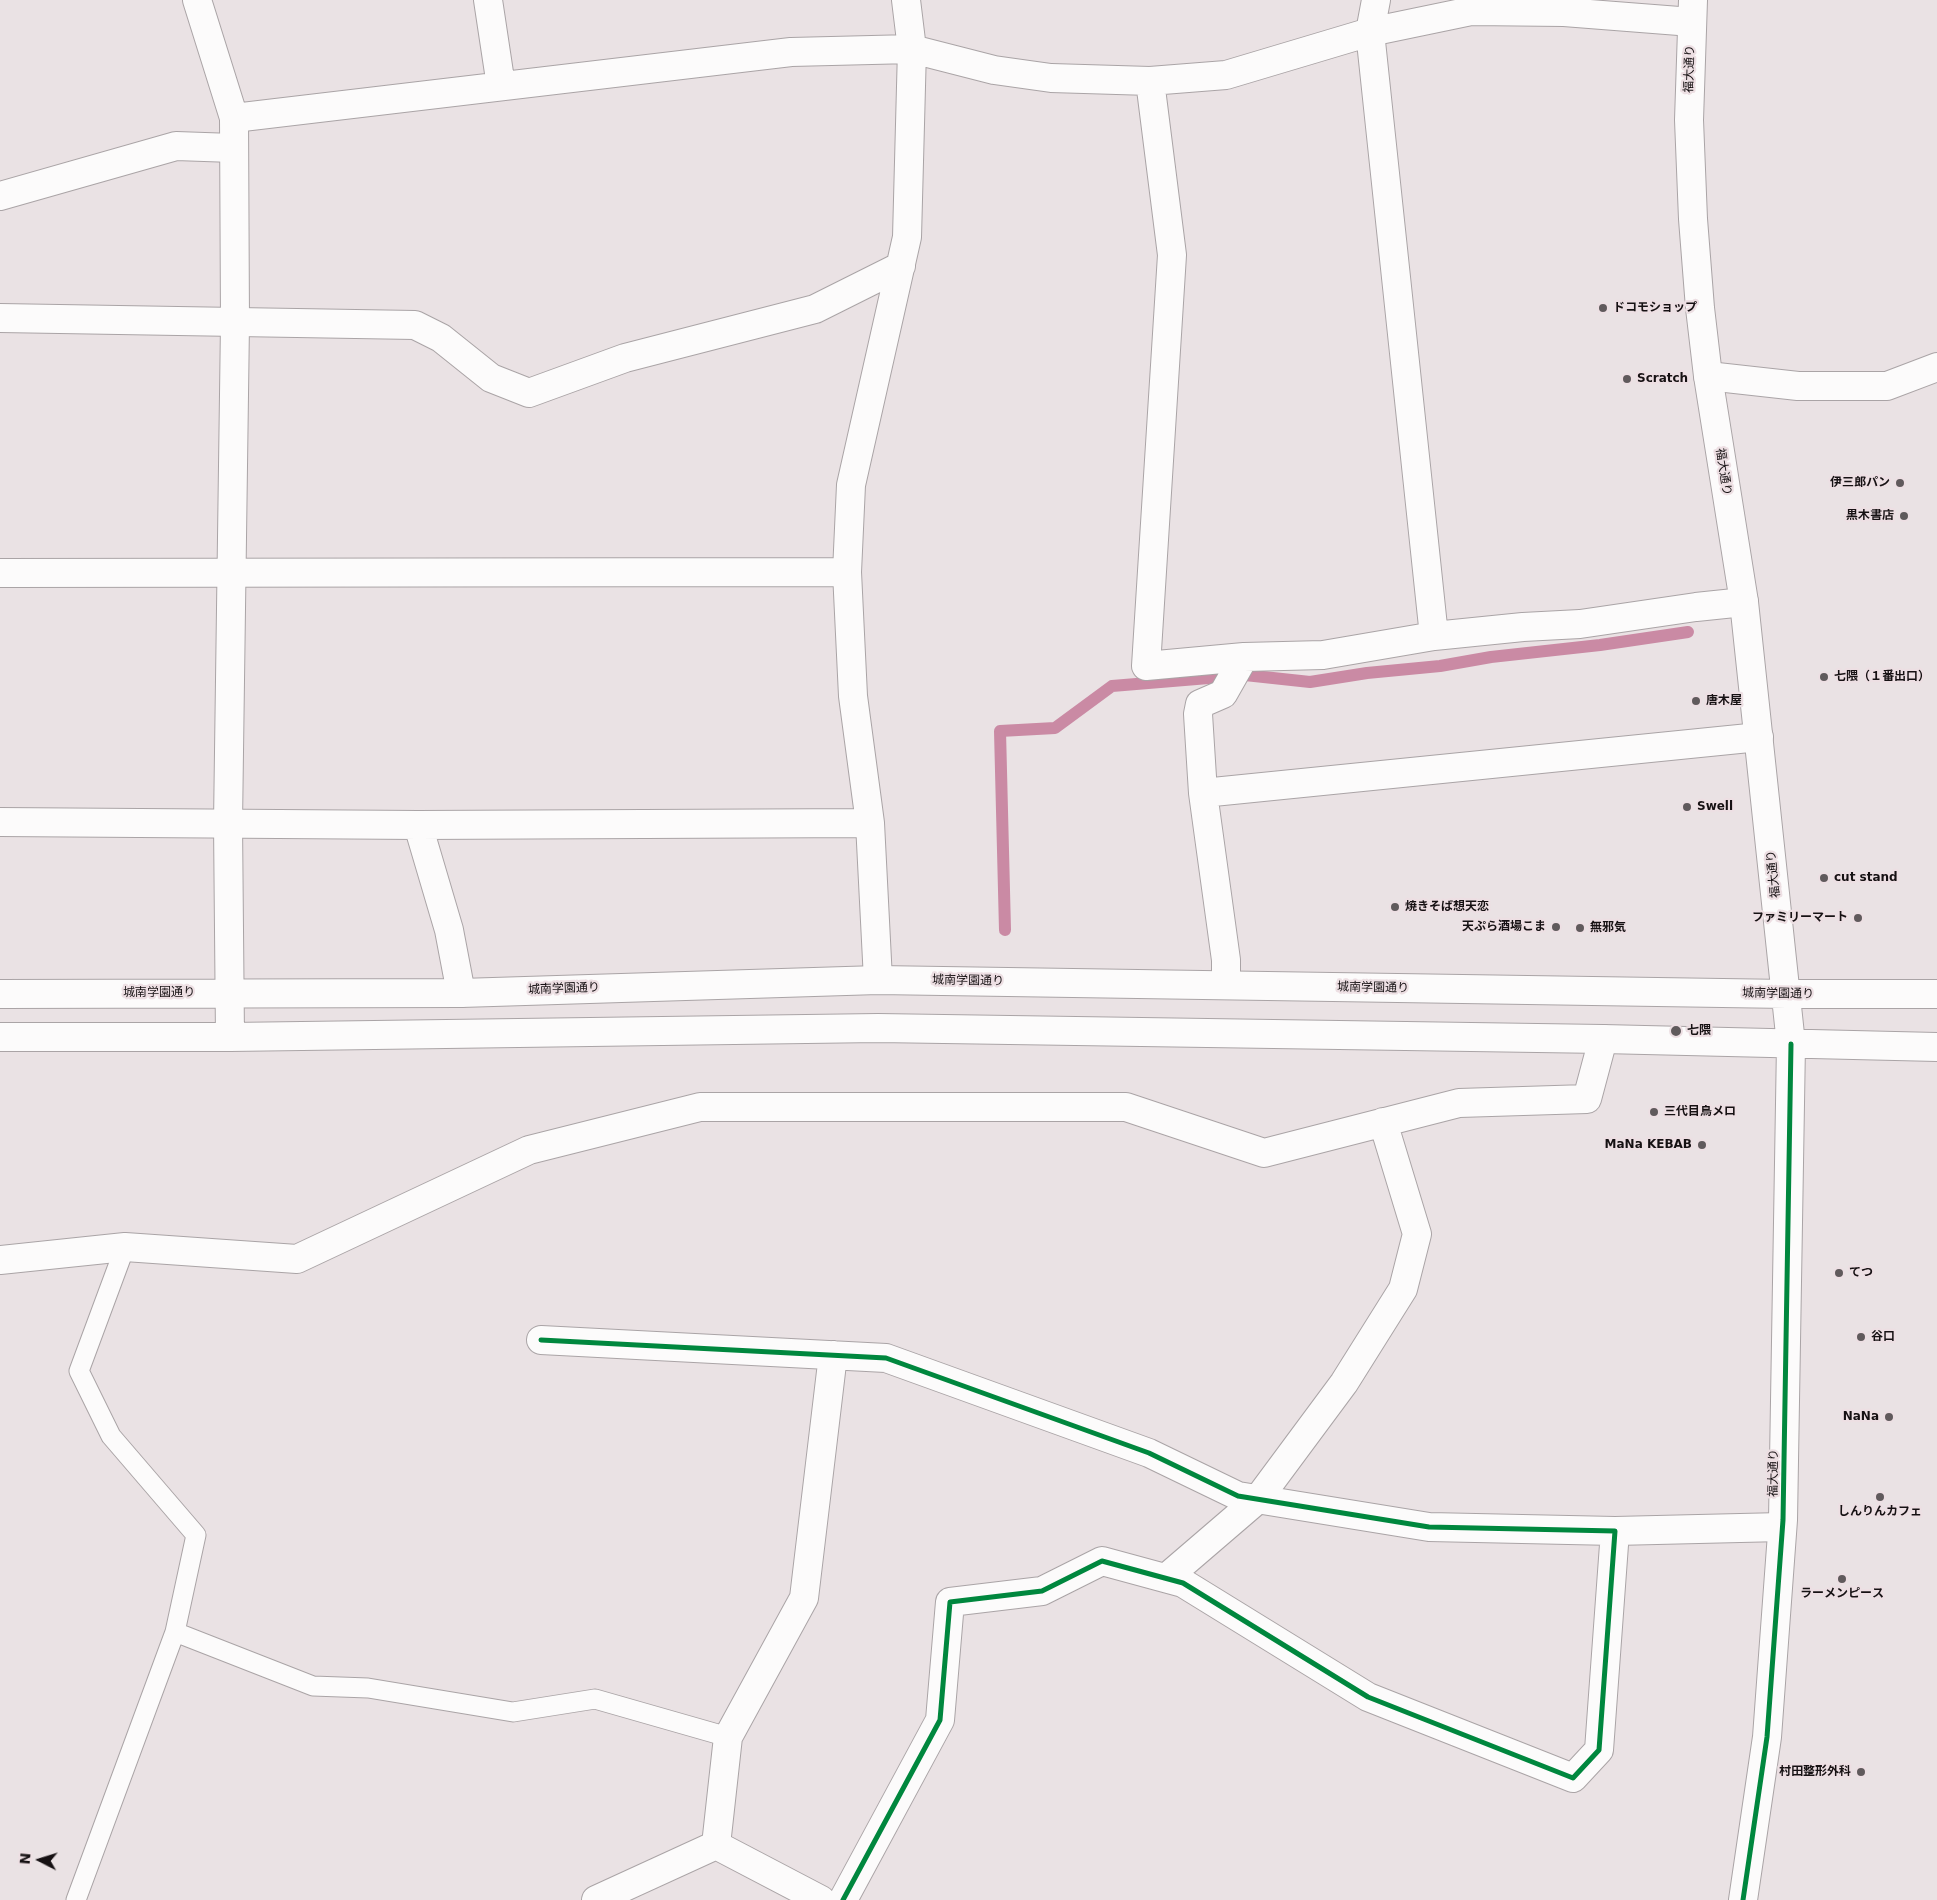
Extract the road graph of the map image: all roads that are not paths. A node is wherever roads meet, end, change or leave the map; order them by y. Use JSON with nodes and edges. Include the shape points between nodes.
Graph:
{"nodes":[{"id":1,"x":197,"y":0,"type":"edge"},
{"id":2,"x":488,"y":0,"type":"edge"},
{"id":3,"x":906,"y":0,"type":"edge"},
{"id":4,"x":1376,"y":0,"type":"edge"},
{"id":5,"x":1693,"y":11,"type":"edge"},
{"id":6,"x":1370,"y":32,"type":"junction"},
{"id":7,"x":912,"y":50,"type":"junction"},
{"id":8,"x":1150,"y":81,"type":"junction"},
{"id":9,"x":501,"y":86,"type":"junction"},
{"id":10,"x":234,"y":118,"type":"junction"},
{"id":11,"x":233,"y":148,"type":"junction"},
{"id":12,"x":0,"y":196,"type":"edge"},
{"id":13,"x":901,"y":266,"type":"junction"},
{"id":14,"x":0,"y":318,"type":"edge"},
{"id":15,"x":235,"y":323,"type":"junction"},
{"id":16,"x":1937,"y":367,"type":"edge"},
{"id":17,"x":1708,"y":376,"type":"junction"},
{"id":18,"x":846,"y":572,"type":"junction"},
{"id":19,"x":0,"y":573,"type":"edge"},
{"id":20,"x":231,"y":573,"type":"junction"},
{"id":21,"x":1744,"y":602,"type":"junction"},
{"id":22,"x":1434,"y":636,"type":"junction"},
{"id":23,"x":1244,"y":657,"type":"junction"},
{"id":24,"x":1759,"y":737,"type":"junction"},
{"id":25,"x":1203,"y":792,"type":"junction"},
{"id":26,"x":0,"y":822,"type":"edge"},
{"id":27,"x":228,"y":823,"type":"junction"},
{"id":28,"x":870,"y":823,"type":"junction"},
{"id":29,"x":418,"y":825,"type":"junction"},
{"id":30,"x":878,"y":980,"type":"junction"},
{"id":31,"x":1226,"y":985,"type":"junction"},
{"id":32,"x":461,"y":992,"type":"junction"},
{"id":33,"x":230,"y":993,"type":"junction"},
{"id":34,"x":0,"y":994,"type":"edge"},
{"id":35,"x":1787,"y":994,"type":"junction"},
{"id":36,"x":1937,"y":994,"type":"edge"},
{"id":37,"x":230,"y":1037,"type":"junction"},
{"id":38,"x":0,"y":1038,"type":"edge"},
{"id":39,"x":1603,"y":1039,"type":"junction"},
{"id":40,"x":1791,"y":1044,"type":"junction"},
{"id":41,"x":1937,"y":1047,"type":"edge"},
{"id":42,"x":1383,"y":1122,"type":"junction"},
{"id":43,"x":125,"y":1247,"type":"junction"},
{"id":44,"x":0,"y":1260,"type":"edge"},
{"id":45,"x":541,"y":1340,"type":"dead end"},
{"id":46,"x":833,"y":1355,"type":"junction"},
{"id":47,"x":1258,"y":1498,"type":"junction"},
{"id":48,"x":1782,"y":1527,"type":"junction"},
{"id":49,"x":1615,"y":1531,"type":"junction"},
{"id":50,"x":1166,"y":1578,"type":"junction"},
{"id":51,"x":175,"y":1632,"type":"junction"},
{"id":52,"x":728,"y":1737,"type":"junction"},
{"id":53,"x":716,"y":1845,"type":"junction"},
{"id":54,"x":76,"y":1900,"type":"edge"},
{"id":55,"x":596,"y":1900,"type":"edge"},
{"id":56,"x":821,"y":1900,"type":"edge"},
{"id":57,"x":843,"y":1900,"type":"edge"},
{"id":58,"x":1743,"y":1900,"type":"edge"}],
"edges":[{"from":1,"to":10,"type":"street"},
{"from":2,"to":9,"type":"street"},
{"from":3,"to":7,"type":"street"},
{"from":4,"to":6,"type":"street"},
{"from":5,"to":6,"type":"street","via":[[1471,11]]},
{"from":5,"to":17,"type":"street","name":"福大通り","via":[[1689,120],[1693,219]]},
{"from":6,"to":8,"type":"street","via":[[1226,75]]},
{"from":6,"to":22,"type":"street"},
{"from":7,"to":8,"type":"street","via":[[994,70],[1051,78]]},
{"from":7,"to":9,"type":"street","via":[[791,52]]},
{"from":7,"to":13,"type":"street","via":[[907,237]]},
{"from":8,"to":23,"type":"street","via":[[1172,255],[1146,666]]},
{"from":9,"to":10,"type":"street"},
{"from":10,"to":11,"type":"street"},
{"from":11,"to":12,"type":"street","via":[[176,146]]},
{"from":11,"to":15,"type":"street"},
{"from":13,"to":15,"type":"street","via":[[815,309],[625,358],[529,393],[491,378],[440,338],[415,325]]},
{"from":13,"to":18,"type":"street","via":[[851,486]]},
{"from":14,"to":15,"type":"street"},
{"from":15,"to":20,"type":"street"},
{"from":16,"to":17,"type":"street","via":[[1888,386],[1798,386]]},
{"from":17,"to":21,"type":"street","name":"福大通り"},
{"from":18,"to":20,"type":"street"},
{"from":18,"to":28,"type":"street","via":[[853,696]]},
{"from":19,"to":20,"type":"street"},
{"from":20,"to":27,"type":"street"},
{"from":21,"to":22,"type":"street","via":[[1580,624]]},
{"from":21,"to":24,"type":"street","name":"福大通り"},
{"from":22,"to":23,"type":"street","via":[[1323,655]]},
{"from":23,"to":25,"type":"street","via":[[1223,694],[1200,704]]},
{"from":24,"to":25,"type":"street"},
{"from":24,"to":35,"type":"street","name":"福大通り"},
{"from":25,"to":31,"type":"street","via":[[1226,960]]},
{"from":26,"to":27,"type":"street"},
{"from":27,"to":29,"type":"street"},
{"from":27,"to":33,"type":"street"},
{"from":28,"to":29,"type":"street"},
{"from":28,"to":30,"type":"street"},
{"from":29,"to":32,"type":"street","via":[[449,930]]},
{"from":30,"to":31,"type":"street","name":"城南学園通り"},
{"from":30,"to":32,"type":"street","name":"城南学園通り"},
{"from":31,"to":35,"type":"street","name":"城南学園通り"},
{"from":32,"to":33,"type":"street","name":"城南学園通り"},
{"from":33,"to":34,"type":"street","name":"城南学園通り"},
{"from":33,"to":37,"type":"street"},
{"from":35,"to":36,"type":"street","name":"城南学園通り"},
{"from":35,"to":40,"type":"street","name":"福大通り"},
{"from":37,"to":38,"type":"street"},
{"from":37,"to":39,"type":"street","via":[[878,1028]]},
{"from":39,"to":40,"type":"street"},
{"from":39,"to":42,"type":"street","via":[[1587,1099],[1459,1103]]},
{"from":40,"to":41,"type":"street"},
{"from":40,"to":48,"type":"street","name":"福大通り"},
{"from":42,"to":43,"type":"street","via":[[1264,1153],[1126,1107],[700,1107],[529,1150],[297,1259]]},
{"from":42,"to":47,"type":"street","via":[[1417,1234],[1403,1289],[1344,1382]]},
{"from":43,"to":44,"type":"street"},
{"from":43,"to":51,"type":"lane","via":[[79,1371],[111,1436],[196,1535]]},
{"from":45,"to":46,"type":"street"},
{"from":46,"to":47,"type":"street","via":[[886,1358],[1149,1453],[1238,1496]]},
{"from":46,"to":52,"type":"street","via":[[804,1598]]},
{"from":47,"to":49,"type":"street","via":[[1429,1527]]},
{"from":47,"to":50,"type":"street"},
{"from":48,"to":49,"type":"street"},
{"from":48,"to":58,"type":"street","name":"福大通り","via":[[1767,1737]]},
{"from":49,"to":50,"type":"street","via":[[1599,1750],[1572,1778],[1368,1697],[1183,1583]]},
{"from":50,"to":57,"type":"street","via":[[1102,1561],[1042,1591],[950,1602],[940,1720]]},
{"from":51,"to":52,"type":"lane","via":[[313,1686],[368,1688],[513,1712],[595,1699]]},
{"from":51,"to":54,"type":"lane"},
{"from":52,"to":53,"type":"street"},
{"from":53,"to":55,"type":"street"},
{"from":53,"to":56,"type":"street"}]}
